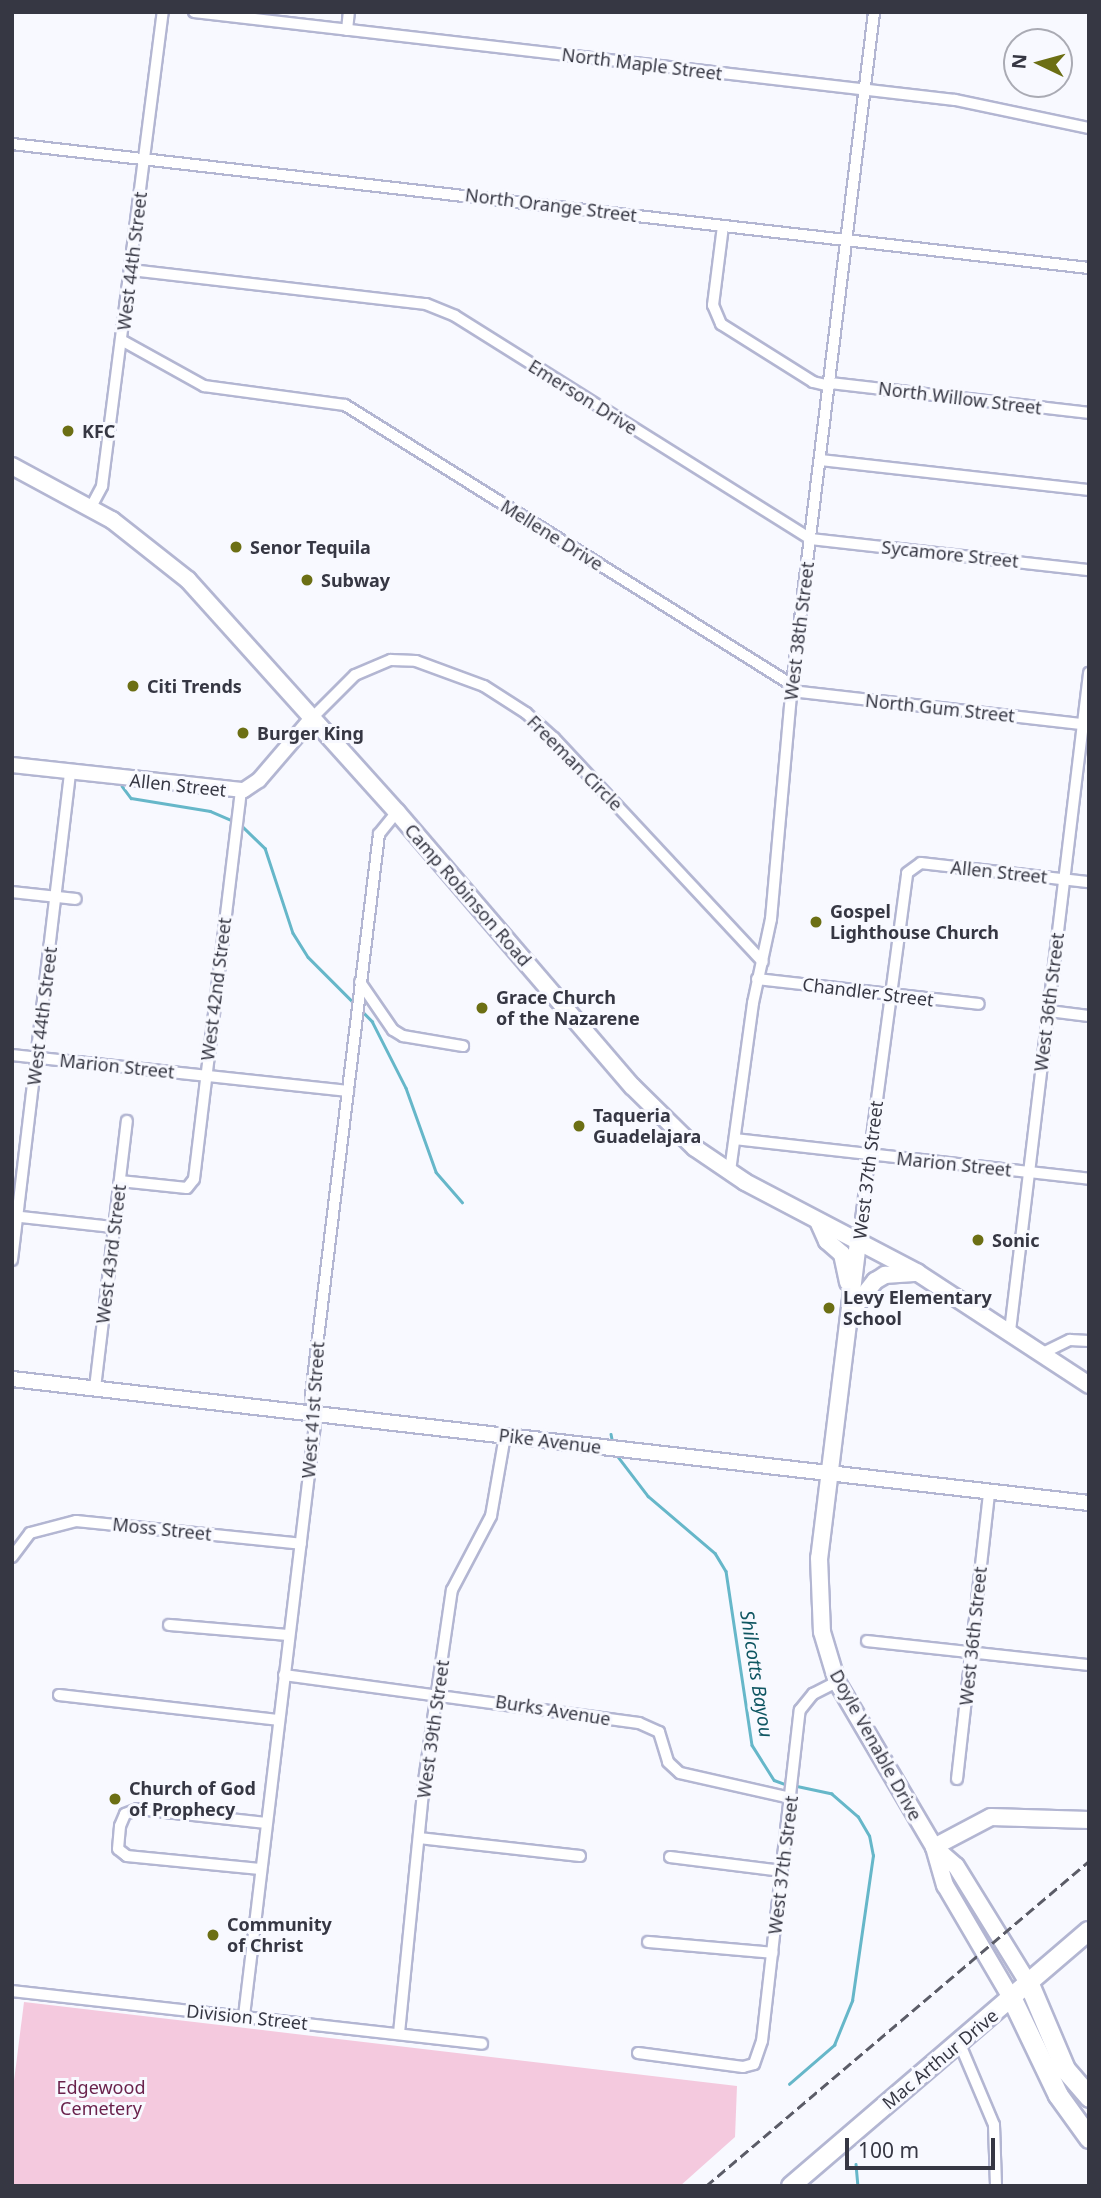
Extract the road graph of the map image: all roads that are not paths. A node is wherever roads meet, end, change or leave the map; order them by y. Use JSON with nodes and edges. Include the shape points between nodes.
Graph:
{"nodes":[{"id":1,"x":163,"y":12,"type":"edge"},
{"id":2,"x":194,"y":12,"type":"edge"},
{"id":3,"x":349,"y":12,"type":"edge"},
{"id":4,"x":874,"y":12,"type":"edge"},
{"id":5,"x":347,"y":30,"type":"junction"},
{"id":6,"x":865,"y":90,"type":"junction"},
{"id":7,"x":1089,"y":128,"type":"edge"},
{"id":8,"x":12,"y":144,"type":"edge"},
{"id":9,"x":145,"y":159,"type":"junction"},
{"id":10,"x":723,"y":226,"type":"junction"},
{"id":11,"x":847,"y":241,"type":"junction"},
{"id":12,"x":1089,"y":268,"type":"edge"},
{"id":13,"x":131,"y":270,"type":"junction"},
{"id":14,"x":122,"y":341,"type":"junction"},
{"id":15,"x":830,"y":384,"type":"junction"},
{"id":16,"x":1089,"y":413,"type":"edge"},
{"id":17,"x":821,"y":460,"type":"junction"},
{"id":18,"x":12,"y":466,"type":"edge"},
{"id":19,"x":1089,"y":490,"type":"edge"},
{"id":20,"x":91,"y":507,"type":"junction"},
{"id":21,"x":811,"y":539,"type":"junction"},
{"id":22,"x":1089,"y":570,"type":"edge"},
{"id":23,"x":1089,"y":673,"type":"edge"},
{"id":24,"x":792,"y":688,"type":"junction"},
{"id":25,"x":313,"y":717,"type":"junction"},
{"id":26,"x":1086,"y":724,"type":"edge"},
{"id":27,"x":12,"y":765,"type":"edge"},
{"id":28,"x":70,"y":773,"type":"junction"},
{"id":29,"x":241,"y":790,"type":"junction"},
{"id":30,"x":397,"y":812,"type":"junction"},
{"id":31,"x":911,"y":868,"type":"joint"},
{"id":32,"x":1064,"y":879,"type":"junction"},
{"id":33,"x":1089,"y":882,"type":"edge"},
{"id":34,"x":12,"y":892,"type":"edge"},
{"id":35,"x":57,"y":897,"type":"junction"},
{"id":36,"x":76,"y":899,"type":"dead end"},
{"id":37,"x":763,"y":962,"type":"junction"},
{"id":38,"x":757,"y":979,"type":"junction"},
{"id":39,"x":359,"y":988,"type":"junction"},
{"id":40,"x":890,"y":994,"type":"junction"},
{"id":41,"x":979,"y":1004,"type":"dead end"},
{"id":42,"x":1049,"y":1011,"type":"junction"},
{"id":43,"x":1089,"y":1016,"type":"edge"},
{"id":44,"x":463,"y":1046,"type":"dead end"},
{"id":45,"x":12,"y":1055,"type":"edge"},
{"id":46,"x":37,"y":1057,"type":"junction"},
{"id":47,"x":206,"y":1076,"type":"junction"},
{"id":48,"x":348,"y":1091,"type":"junction"},
{"id":49,"x":127,"y":1121,"type":"dead end"},
{"id":50,"x":735,"y":1139,"type":"junction"},
{"id":51,"x":869,"y":1154,"type":"junction"},
{"id":52,"x":730,"y":1171,"type":"junction"},
{"id":53,"x":1028,"y":1172,"type":"junction"},
{"id":54,"x":1089,"y":1179,"type":"edge"},
{"id":55,"x":120,"y":1181,"type":"junction"},
{"id":56,"x":15,"y":1216,"type":"edge"},
{"id":57,"x":818,"y":1221,"type":"junction"},
{"id":58,"x":113,"y":1227,"type":"junction"},
{"id":59,"x":858,"y":1242,"type":"junction"},
{"id":60,"x":12,"y":1260,"type":"edge"},
{"id":61,"x":918,"y":1273,"type":"junction"},
{"id":62,"x":852,"y":1294,"type":"junction"},
{"id":63,"x":849,"y":1313,"type":"junction"},
{"id":64,"x":1010,"y":1331,"type":"junction"},
{"id":65,"x":1089,"y":1341,"type":"edge"},
{"id":66,"x":1043,"y":1353,"type":"junction"},
{"id":67,"x":12,"y":1379,"type":"edge"},
{"id":68,"x":1089,"y":1385,"type":"edge"},
{"id":69,"x":95,"y":1388,"type":"junction"},
{"id":70,"x":313,"y":1411,"type":"junction"},
{"id":71,"x":505,"y":1436,"type":"junction"},
{"id":72,"x":829,"y":1474,"type":"junction"},
{"id":73,"x":989,"y":1492,"type":"junction"},
{"id":74,"x":1089,"y":1503,"type":"edge"},
{"id":75,"x":301,"y":1544,"type":"junction"},
{"id":76,"x":12,"y":1557,"type":"edge"},
{"id":77,"x":169,"y":1625,"type":"dead end"},
{"id":78,"x":289,"y":1635,"type":"junction"},
{"id":79,"x":867,"y":1641,"type":"dead end"},
{"id":80,"x":972,"y":1652,"type":"junction"},
{"id":81,"x":1089,"y":1665,"type":"edge"},
{"id":82,"x":284,"y":1675,"type":"junction"},
{"id":83,"x":837,"y":1682,"type":"junction"},
{"id":84,"x":439,"y":1694,"type":"junction"},
{"id":85,"x":59,"y":1695,"type":"dead end"},
{"id":86,"x":278,"y":1720,"type":"junction"},
{"id":87,"x":957,"y":1779,"type":"dead end"},
{"id":88,"x":791,"y":1797,"type":"junction"},
{"id":89,"x":1089,"y":1820,"type":"edge"},
{"id":90,"x":266,"y":1823,"type":"junction"},
{"id":91,"x":419,"y":1838,"type":"junction"},
{"id":92,"x":934,"y":1847,"type":"junction"},
{"id":93,"x":580,"y":1856,"type":"dead end"},
{"id":94,"x":670,"y":1857,"type":"dead end"},
{"id":95,"x":260,"y":1869,"type":"junction"},
{"id":96,"x":782,"y":1871,"type":"junction"},
{"id":97,"x":1089,"y":1931,"type":"edge"},
{"id":98,"x":648,"y":1942,"type":"dead end"},
{"id":99,"x":772,"y":1953,"type":"junction"},
{"id":100,"x":1028,"y":1984,"type":"junction"},
{"id":101,"x":12,"y":1991,"type":"edge"},
{"id":102,"x":1012,"y":1999,"type":"junction"},
{"id":103,"x":244,"y":2016,"type":"junction"},
{"id":104,"x":399,"y":2033,"type":"junction"},
{"id":105,"x":959,"y":2042,"type":"junction"},
{"id":106,"x":482,"y":2044,"type":"dead end"},
{"id":107,"x":638,"y":2053,"type":"dead end"},
{"id":108,"x":1089,"y":2097,"type":"edge"},
{"id":109,"x":1089,"y":2138,"type":"edge"},
{"id":110,"x":791,"y":2186,"type":"edge"},
{"id":111,"x":996,"y":2186,"type":"edge"}],
"edges":[{"from":1,"to":9,"type":"street","name":"West 44th Street"},
{"from":2,"to":5,"type":"street","name":"North Maple Street"},
{"from":3,"to":5,"type":"street"},
{"from":4,"to":6,"type":"street","name":"West 38th Street"},
{"from":5,"to":6,"type":"street","name":"North Maple Street"},
{"from":6,"to":7,"type":"street","name":"North Maple Street","via":[[1000,107]]},
{"from":6,"to":11,"type":"street","name":"West 38th Street"},
{"from":8,"to":9,"type":"street","name":"North Orange Street"},
{"from":9,"to":10,"type":"street","name":"North Orange Street"},
{"from":9,"to":13,"type":"street","name":"West 44th Street"},
{"from":10,"to":11,"type":"street","name":"North Orange Street"},
{"from":10,"to":15,"type":"street","name":"North Willow Street","via":[[713,304],[721,324],[813,382]]},
{"from":11,"to":12,"type":"street","name":"North Orange Street"},
{"from":11,"to":15,"type":"street","name":"West 38th Street"},
{"from":13,"to":14,"type":"street","name":"West 44th Street"},
{"from":13,"to":21,"type":"street","name":"Emerson Drive","via":[[426,304],[455,316]]},
{"from":14,"to":20,"type":"street","name":"West 44th Street","via":[[102,486]]},
{"from":14,"to":24,"type":"street","name":"Mellene Drive","via":[[204,386],[345,405]]},
{"from":15,"to":16,"type":"street","name":"North Willow Street"},
{"from":15,"to":17,"type":"street","name":"West 38th Street"},
{"from":17,"to":19,"type":"street"},
{"from":17,"to":21,"type":"street","name":"West 38th Street"},
{"from":18,"to":20,"type":"main road","name":"Camp Robinson Road"},
{"from":20,"to":25,"type":"main road","name":"Camp Robinson Road","via":[[140,539],[188,580]]},
{"from":21,"to":22,"type":"street","name":"Sycamore Street"},
{"from":21,"to":24,"type":"street","name":"West 38th Street"},
{"from":23,"to":26,"type":"street","name":"West 36th Street"},
{"from":24,"to":26,"type":"street","name":"North Gum Street"},
{"from":24,"to":37,"type":"street","name":"West 38th Street"},
{"from":25,"to":29,"type":"street","name":"Allen Street","via":[[259,780]]},
{"from":25,"to":30,"type":"main road","name":"Camp Robinson Road"},
{"from":25,"to":37,"type":"street","name":"Freeman Circle","via":[[355,675],[391,660],[416,661],[484,686],[554,738]]},
{"from":26,"to":32,"type":"street","name":"West 36th Street"},
{"from":27,"to":28,"type":"street","name":"Allen Street"},
{"from":28,"to":29,"type":"street","name":"Allen Street"},
{"from":28,"to":35,"type":"street","name":"West 44th Street"},
{"from":29,"to":47,"type":"street","name":"West 42nd Street"},
{"from":30,"to":39,"type":"street","name":"West 41st Street","via":[[379,834]]},
{"from":30,"to":52,"type":"main road","name":"Camp Robinson Road","via":[[642,1097],[695,1148]]},
{"from":31,"to":32,"type":"street","name":"Allen Street","via":[[921,863]]},
{"from":31,"to":40,"type":"street","name":"West 37th Street","via":[[903,890]]},
{"from":32,"to":33,"type":"street","name":"Allen Street"},
{"from":32,"to":42,"type":"street","name":"West 36th Street"},
{"from":34,"to":35,"type":"street"},
{"from":35,"to":36,"type":"street"},
{"from":35,"to":46,"type":"street","name":"West 44th Street"},
{"from":37,"to":38,"type":"street","name":"West 38th Street"},
{"from":38,"to":40,"type":"street","name":"Chandler Street"},
{"from":38,"to":50,"type":"street","name":"West 38th Street"},
{"from":39,"to":44,"type":"street","via":[[403,1036]]},
{"from":39,"to":48,"type":"street","name":"West 41st Street"},
{"from":40,"to":41,"type":"street","name":"Chandler Street"},
{"from":40,"to":51,"type":"street","name":"West 37th Street"},
{"from":42,"to":43,"type":"street"},
{"from":42,"to":53,"type":"street","name":"West 36th Street"},
{"from":45,"to":46,"type":"street","name":"Marion Street"},
{"from":46,"to":47,"type":"street","name":"Marion Street"},
{"from":46,"to":56,"type":"street","name":"West 44th Street"},
{"from":47,"to":48,"type":"street","name":"Marion Street"},
{"from":47,"to":55,"type":"street","name":"West 42nd Street","via":[[190,1186]]},
{"from":48,"to":70,"type":"street","name":"West 41st Street","via":[[311,1396]]},
{"from":49,"to":55,"type":"street","name":"West 43rd Street"},
{"from":50,"to":51,"type":"street","name":"Marion Street"},
{"from":50,"to":52,"type":"street","name":"West 38th Street"},
{"from":51,"to":53,"type":"street","name":"Marion Street"},
{"from":51,"to":59,"type":"street","name":"West 37th Street"},
{"from":52,"to":57,"type":"main road","name":"Camp Robinson Road"},
{"from":53,"to":54,"type":"street","name":"Marion Street"},
{"from":53,"to":64,"type":"street","name":"West 36th Street"},
{"from":55,"to":58,"type":"street","name":"West 43rd Street"},
{"from":56,"to":58,"type":"street"},
{"from":56,"to":60,"type":"street","name":"West 44th Street"},
{"from":57,"to":59,"type":"main road","name":"Camp Robinson Road"},
{"from":57,"to":62,"type":"main road","via":[[827,1241],[842,1254]]},
{"from":58,"to":69,"type":"street","name":"West 43rd Street"},
{"from":59,"to":61,"type":"main road","name":"Camp Robinson Road"},
{"from":59,"to":62,"type":"main road","name":"West 37th Street"},
{"from":61,"to":63,"type":"main road","via":[[875,1280]]},
{"from":61,"to":64,"type":"main road","name":"Camp Robinson Road"},
{"from":62,"to":63,"type":"main road","name":"West 37th Street"},
{"from":63,"to":72,"type":"main road","name":"West 37th Street"},
{"from":64,"to":66,"type":"main road","name":"Camp Robinson Road"},
{"from":65,"to":66,"type":"street","via":[[1070,1340]]},
{"from":66,"to":68,"type":"main road","name":"Camp Robinson Road"},
{"from":67,"to":69,"type":"street","name":"Pike Avenue"},
{"from":69,"to":70,"type":"street","name":"Pike Avenue"},
{"from":70,"to":71,"type":"street","name":"Pike Avenue"},
{"from":70,"to":75,"type":"street","name":"West 41st Street"},
{"from":71,"to":72,"type":"street","name":"Pike Avenue"},
{"from":71,"to":84,"type":"street","name":"West 39th Street","via":[[491,1516],[452,1590]]},
{"from":72,"to":73,"type":"street","name":"Pike Avenue"},
{"from":72,"to":83,"type":"main road","name":"Doyle Venable Drive","via":[[818,1581],[822,1632]]},
{"from":73,"to":74,"type":"street","name":"Pike Avenue"},
{"from":73,"to":80,"type":"street","name":"West 36th Street"},
{"from":75,"to":76,"type":"street","name":"Moss Street","via":[[76,1521],[48,1525],[26,1536]]},
{"from":75,"to":78,"type":"street","name":"West 41st Street"},
{"from":77,"to":78,"type":"street"},
{"from":78,"to":82,"type":"street","name":"West 41st Street"},
{"from":79,"to":80,"type":"street"},
{"from":80,"to":81,"type":"street"},
{"from":80,"to":87,"type":"street","name":"West 36th Street"},
{"from":82,"to":84,"type":"street","name":"Burks Avenue"},
{"from":82,"to":86,"type":"street","name":"West 41st Street"},
{"from":83,"to":88,"type":"street","name":"West 37th Street","via":[[813,1694],[800,1710]]},
{"from":83,"to":92,"type":"main road","name":"Doyle Venable Drive"},
{"from":84,"to":88,"type":"street","name":"Burks Avenue","via":[[652,1727],[659,1732],[668,1762],[680,1773]]},
{"from":84,"to":91,"type":"street","name":"West 39th Street"},
{"from":85,"to":86,"type":"street"},
{"from":86,"to":90,"type":"street","name":"West 41st Street"},
{"from":88,"to":96,"type":"street","name":"West 37th Street"},
{"from":89,"to":92,"type":"main road","via":[[991,1817]]},
{"from":90,"to":95,"type":"street","name":"West 41st Street"},
{"from":90,"to":95,"type":"street","via":[[138,1809],[125,1814],[120,1826],[118,1849],[127,1856]]},
{"from":91,"to":93,"type":"street"},
{"from":91,"to":104,"type":"street","name":"West 39th Street"},
{"from":92,"to":100,"type":"main road","name":"Doyle Venable Drive","via":[[956,1866]]},
{"from":92,"to":102,"type":"main road","name":"Doyle Venable Drive","via":[[945,1885]]},
{"from":94,"to":96,"type":"street"},
{"from":95,"to":103,"type":"street","name":"West 41st Street"},
{"from":96,"to":99,"type":"street","name":"West 37th Street"},
{"from":97,"to":100,"type":"main road","name":"Mac Arthur Drive"},
{"from":98,"to":99,"type":"street"},
{"from":99,"to":107,"type":"street","name":"West 37th Street","via":[[762,2041],[751,2066]]},
{"from":100,"to":102,"type":"main road","name":"Mac Arthur Drive"},
{"from":100,"to":108,"type":"highway","via":[[1065,2069]]},
{"from":101,"to":103,"type":"street","name":"Division Street"},
{"from":102,"to":105,"type":"main road","name":"Mac Arthur Drive"},
{"from":102,"to":109,"type":"highway","via":[[1058,2095]]},
{"from":103,"to":104,"type":"street","name":"Division Street"},
{"from":104,"to":106,"type":"street","name":"Division Street"},
{"from":105,"to":110,"type":"main road","name":"Mac Arthur Drive"},
{"from":105,"to":111,"type":"street","via":[[994,2125]]}]}
